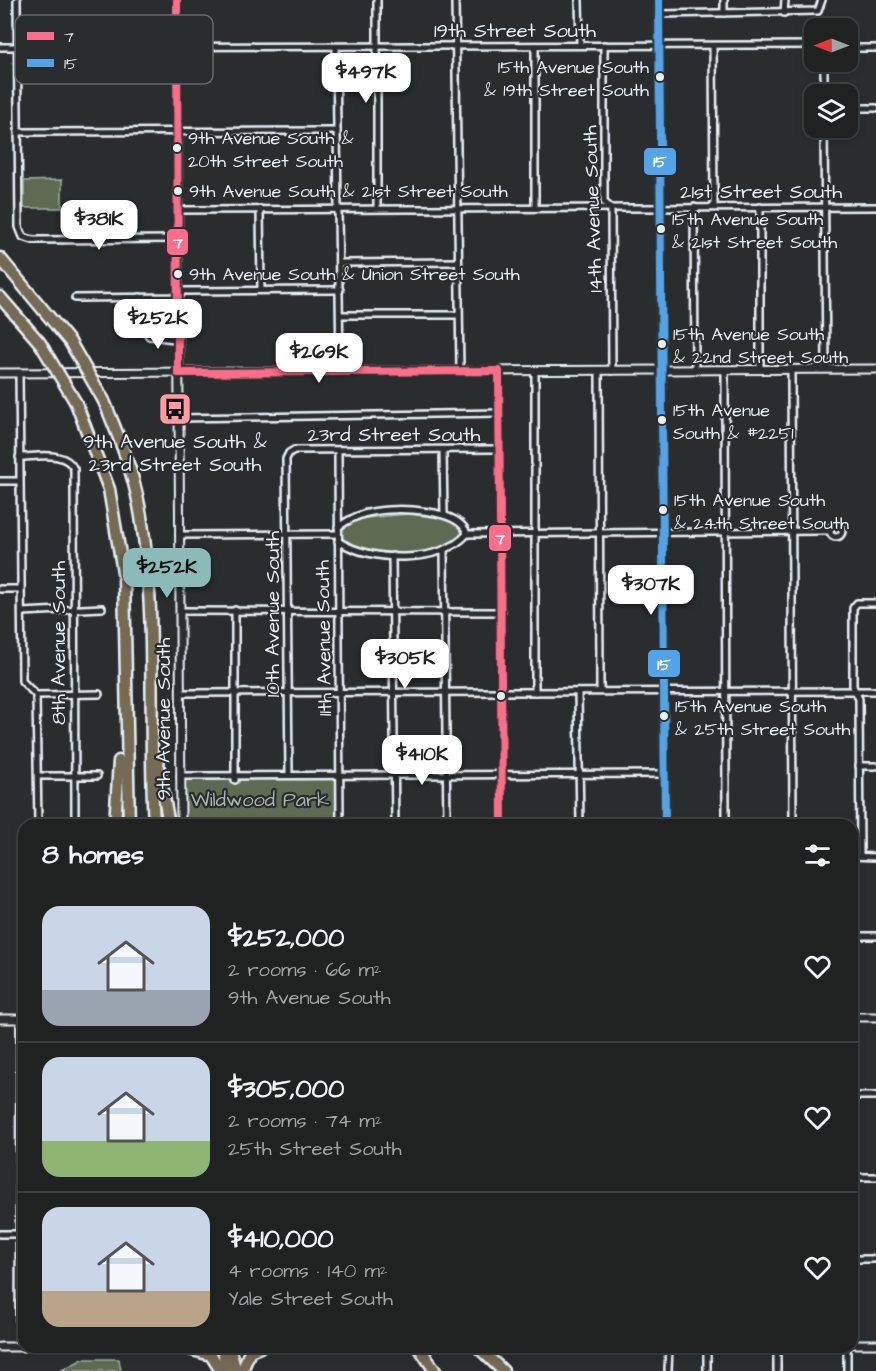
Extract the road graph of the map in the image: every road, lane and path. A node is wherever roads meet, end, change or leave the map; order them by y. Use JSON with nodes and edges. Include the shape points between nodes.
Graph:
{"nodes":[{"id":1,"x":17,"y":0,"type":"edge"},
{"id":2,"x":377,"y":0,"type":"edge"},
{"id":3,"x":455,"y":0,"type":"edge"},
{"id":4,"x":579,"y":0,"type":"edge"},
{"id":5,"x":659,"y":0,"type":"edge"},
{"id":6,"x":724,"y":0,"type":"edge"},
{"id":7,"x":784,"y":0,"type":"edge"},
{"id":8,"x":822,"y":0,"type":"edge"},
{"id":9,"x":724,"y":13,"type":"junction"},
{"id":10,"x":784,"y":13,"type":"junction"},
{"id":11,"x":659,"y":14,"type":"junction"},
{"id":12,"x":17,"y":15,"type":"edge"},
{"id":13,"x":580,"y":45,"type":"junction"},
{"id":14,"x":604,"y":45,"type":"junction"},
{"id":15,"x":804,"y":45,"type":"edge"},
{"id":16,"x":455,"y":46,"type":"junction"},
{"id":17,"x":535,"y":46,"type":"junction"},
{"id":18,"x":659,"y":46,"type":"junction"},
{"id":19,"x":713,"y":46,"type":"junction"},
{"id":20,"x":213,"y":47,"type":"edge"},
{"id":21,"x":336,"y":47,"type":"junction"},
{"id":22,"x":377,"y":47,"type":"junction"},
{"id":23,"x":858,"y":48,"type":"edge"},
{"id":24,"x":876,"y":48,"type":"edge"},
{"id":25,"x":18,"y":84,"type":"edge"},
{"id":26,"x":177,"y":84,"type":"edge"},
{"id":27,"x":858,"y":108,"type":"edge"},
{"id":28,"x":876,"y":108,"type":"edge"},
{"id":29,"x":337,"y":131,"type":"junction"},
{"id":30,"x":18,"y":132,"type":"junction"},
{"id":31,"x":178,"y":132,"type":"junction"},
{"id":32,"x":824,"y":138,"type":"edge"},
{"id":33,"x":694,"y":207,"type":"junction"},
{"id":34,"x":714,"y":207,"type":"junction"},
{"id":35,"x":759,"y":207,"type":"junction"},
{"id":36,"x":825,"y":207,"type":"junction"},
{"id":37,"x":876,"y":207,"type":"edge"},
{"id":38,"x":535,"y":208,"type":"junction"},
{"id":39,"x":611,"y":208,"type":"junction"},
{"id":40,"x":660,"y":208,"type":"junction"},
{"id":41,"x":260,"y":209,"type":"junction"},
{"id":42,"x":337,"y":209,"type":"junction"},
{"id":43,"x":377,"y":209,"type":"junction"},
{"id":44,"x":457,"y":209,"type":"junction"},
{"id":45,"x":178,"y":210,"type":"junction"},
{"id":46,"x":178,"y":239,"type":"junction"},
{"id":47,"x":1,"y":259,"type":"edge"},
{"id":48,"x":458,"y":262,"type":"junction"},
{"id":49,"x":340,"y":263,"type":"junction"},
{"id":50,"x":340,"y":290,"type":"junction"},
{"id":51,"x":261,"y":291,"type":"junction"},
{"id":52,"x":0,"y":297,"type":"edge"},
{"id":53,"x":140,"y":297,"type":"junction"},
{"id":54,"x":178,"y":297,"type":"junction"},
{"id":55,"x":75,"y":298,"type":"dead end"},
{"id":56,"x":340,"y":315,"type":"junction"},
{"id":57,"x":458,"y":315,"type":"junction"},
{"id":58,"x":179,"y":336,"type":"junction"},
{"id":59,"x":791,"y":369,"type":"junction"},
{"id":60,"x":826,"y":369,"type":"junction"},
{"id":61,"x":876,"y":369,"type":"edge"},
{"id":62,"x":612,"y":370,"type":"junction"},
{"id":63,"x":662,"y":370,"type":"junction"},
{"id":64,"x":695,"y":370,"type":"junction"},
{"id":65,"x":725,"y":370,"type":"junction"},
{"id":66,"x":760,"y":370,"type":"junction"},
{"id":67,"x":499,"y":371,"type":"junction"},
{"id":68,"x":599,"y":371,"type":"junction"},
{"id":69,"x":340,"y":372,"type":"junction"},
{"id":70,"x":460,"y":372,"type":"junction"},
{"id":71,"x":535,"y":372,"type":"junction"},
{"id":72,"x":0,"y":373,"type":"edge"},
{"id":73,"x":19,"y":373,"type":"junction"},
{"id":74,"x":178,"y":373,"type":"junction"},
{"id":75,"x":500,"y":413,"type":"junction"},
{"id":76,"x":179,"y":418,"type":"junction"},
{"id":77,"x":501,"y":449,"type":"junction"},
{"id":78,"x":338,"y":450,"type":"junction"},
{"id":79,"x":443,"y":450,"type":"junction"},
{"id":80,"x":289,"y":453,"type":"joint"},
{"id":81,"x":19,"y":457,"type":"junction"},
{"id":82,"x":0,"y":481,"type":"edge"},
{"id":83,"x":19,"y":481,"type":"junction"},
{"id":84,"x":444,"y":515,"type":"junction"},
{"id":85,"x":338,"y":531,"type":"junction"},
{"id":86,"x":725,"y":531,"type":"junction"},
{"id":87,"x":792,"y":531,"type":"junction"},
{"id":88,"x":830,"y":531,"type":"dead end"},
{"id":89,"x":599,"y":532,"type":"junction"},
{"id":90,"x":663,"y":532,"type":"junction"},
{"id":91,"x":501,"y":533,"type":"junction"},
{"id":92,"x":535,"y":533,"type":"junction"},
{"id":93,"x":467,"y":534,"type":"junction"},
{"id":94,"x":179,"y":535,"type":"junction"},
{"id":95,"x":287,"y":535,"type":"junction"},
{"id":96,"x":338,"y":541,"type":"junction"},
{"id":97,"x":444,"y":551,"type":"junction"},
{"id":98,"x":392,"y":556,"type":"junction"},
{"id":99,"x":0,"y":589,"type":"edge"},
{"id":100,"x":20,"y":589,"type":"junction"},
{"id":101,"x":876,"y":603,"type":"edge"},
{"id":102,"x":102,"y":609,"type":"dead end"},
{"id":103,"x":235,"y":610,"type":"junction"},
{"id":104,"x":74,"y":611,"type":"junction"},
{"id":105,"x":180,"y":611,"type":"junction"},
{"id":106,"x":288,"y":611,"type":"junction"},
{"id":107,"x":339,"y":611,"type":"junction"},
{"id":108,"x":393,"y":611,"type":"junction"},
{"id":109,"x":445,"y":611,"type":"junction"},
{"id":110,"x":22,"y":612,"type":"junction"},
{"id":111,"x":502,"y":612,"type":"junction"},
{"id":112,"x":664,"y":691,"type":"junction"},
{"id":113,"x":726,"y":691,"type":"junction"},
{"id":114,"x":792,"y":691,"type":"junction"},
{"id":115,"x":856,"y":691,"type":"junction"},
{"id":116,"x":876,"y":691,"type":"edge"},
{"id":117,"x":235,"y":692,"type":"junction"},
{"id":118,"x":288,"y":692,"type":"junction"},
{"id":119,"x":340,"y":692,"type":"junction"},
{"id":120,"x":394,"y":692,"type":"junction"},
{"id":121,"x":446,"y":692,"type":"junction"},
{"id":122,"x":502,"y":692,"type":"junction"},
{"id":123,"x":535,"y":692,"type":"junction"},
{"id":124,"x":578,"y":692,"type":"junction"},
{"id":125,"x":600,"y":692,"type":"junction"},
{"id":126,"x":180,"y":693,"type":"junction"},
{"id":127,"x":99,"y":694,"type":"dead end"},
{"id":128,"x":36,"y":695,"type":"junction"},
{"id":129,"x":74,"y":695,"type":"junction"},
{"id":130,"x":125,"y":695,"type":"junction"},
{"id":131,"x":150,"y":714,"type":"junction"},
{"id":132,"x":859,"y":766,"type":"junction"},
{"id":133,"x":876,"y":766,"type":"edge"},
{"id":134,"x":503,"y":774,"type":"junction"},
{"id":135,"x":580,"y":774,"type":"junction"},
{"id":136,"x":665,"y":774,"type":"junction"},
{"id":137,"x":289,"y":775,"type":"junction"},
{"id":138,"x":340,"y":775,"type":"junction"},
{"id":139,"x":395,"y":775,"type":"junction"},
{"id":140,"x":446,"y":775,"type":"junction"},
{"id":141,"x":39,"y":776,"type":"junction"},
{"id":142,"x":75,"y":776,"type":"junction"},
{"id":143,"x":97,"y":776,"type":"dead end"},
{"id":144,"x":180,"y":776,"type":"junction"},
{"id":145,"x":235,"y":778,"type":"junction"},
{"id":146,"x":38,"y":819,"type":"edge"},
{"id":147,"x":75,"y":819,"type":"edge"},
{"id":148,"x":115,"y":819,"type":"edge"},
{"id":149,"x":129,"y":819,"type":"edge"},
{"id":150,"x":154,"y":819,"type":"edge"},
{"id":151,"x":168,"y":819,"type":"edge"},
{"id":152,"x":181,"y":819,"type":"edge"},
{"id":153,"x":340,"y":819,"type":"edge"},
{"id":154,"x":395,"y":819,"type":"edge"},
{"id":155,"x":447,"y":819,"type":"edge"},
{"id":156,"x":502,"y":819,"type":"edge"},
{"id":157,"x":580,"y":819,"type":"edge"},
{"id":158,"x":665,"y":819,"type":"edge"},
{"id":159,"x":726,"y":819,"type":"edge"},
{"id":160,"x":793,"y":819,"type":"edge"},
{"id":161,"x":860,"y":855,"type":"joint"},
{"id":162,"x":876,"y":857,"type":"edge"},
{"id":163,"x":858,"y":936,"type":"edge"},
{"id":164,"x":876,"y":936,"type":"edge"},
{"id":165,"x":858,"y":1017,"type":"edge"},
{"id":166,"x":876,"y":1017,"type":"edge"},
{"id":167,"x":0,"y":1019,"type":"edge"},
{"id":168,"x":18,"y":1019,"type":"edge"},
{"id":169,"x":858,"y":1096,"type":"edge"},
{"id":170,"x":876,"y":1096,"type":"edge"},
{"id":171,"x":858,"y":1177,"type":"edge"},
{"id":172,"x":876,"y":1177,"type":"edge"},
{"id":173,"x":0,"y":1234,"type":"edge"},
{"id":174,"x":18,"y":1234,"type":"edge"},
{"id":175,"x":858,"y":1259,"type":"edge"},
{"id":176,"x":876,"y":1259,"type":"edge"},
{"id":177,"x":858,"y":1344,"type":"edge"},
{"id":178,"x":876,"y":1344,"type":"edge"},
{"id":179,"x":0,"y":1347,"type":"edge"},
{"id":180,"x":18,"y":1347,"type":"edge"},
{"id":181,"x":204,"y":1353,"type":"edge"},
{"id":182,"x":225,"y":1353,"type":"edge"},
{"id":183,"x":233,"y":1353,"type":"edge"},
{"id":184,"x":249,"y":1353,"type":"edge"},
{"id":185,"x":423,"y":1353,"type":"edge"},
{"id":186,"x":484,"y":1353,"type":"edge"},
{"id":187,"x":669,"y":1353,"type":"edge"},
{"id":188,"x":707,"y":1353,"type":"edge"},
{"id":189,"x":777,"y":1353,"type":"edge"},
{"id":190,"x":847,"y":1353,"type":"edge"},
{"id":191,"x":500,"y":1369,"type":"edge"},
{"id":192,"x":221,"y":1371,"type":"edge"},
{"id":193,"x":226,"y":1371,"type":"edge"},
{"id":194,"x":236,"y":1371,"type":"edge"},
{"id":195,"x":242,"y":1371,"type":"edge"},
{"id":196,"x":435,"y":1371,"type":"edge"},
{"id":197,"x":668,"y":1371,"type":"edge"},
{"id":198,"x":707,"y":1371,"type":"edge"},
{"id":199,"x":777,"y":1371,"type":"edge"},
{"id":200,"x":847,"y":1371,"type":"edge"}],
"edges":[{"from":1,"to":12,"type":"street"},
{"from":2,"to":22,"type":"street"},
{"from":3,"to":16,"type":"street"},
{"from":4,"to":13,"type":"street"},
{"from":5,"to":11,"type":"street"},
{"from":6,"to":9,"type":"street"},
{"from":7,"to":10,"type":"street"},
{"from":8,"to":10,"type":"street","via":[[818,11]]},
{"from":9,"to":10,"type":"street"},
{"from":9,"to":11,"type":"street"},
{"from":11,"to":18,"type":"street"},
{"from":13,"to":14,"type":"street","name":"19th Street South"},
{"from":13,"to":17,"type":"street","name":"19th Street South"},
{"from":14,"to":18,"type":"street","name":"19th Street South"},
{"from":14,"to":39,"type":"street","name":"14th Avenue South","via":[[604,202]]},
{"from":15,"to":19,"type":"street","name":"19th Street South"},
{"from":16,"to":17,"type":"street","name":"19th Street South"},
{"from":16,"to":22,"type":"street","name":"19th Street South"},
{"from":16,"to":44,"type":"street"},
{"from":17,"to":38,"type":"street"},
{"from":18,"to":19,"type":"street","name":"19th Street South"},
{"from":18,"to":40,"type":"street"},
{"from":19,"to":34,"type":"street"},
{"from":20,"to":21,"type":"street","name":"19th Street South"},
{"from":21,"to":22,"type":"street","name":"19th Street South"},
{"from":21,"to":29,"type":"street"},
{"from":22,"to":43,"type":"street"},
{"from":23,"to":24,"type":"street"},
{"from":25,"to":30,"type":"street"},
{"from":26,"to":31,"type":"street","name":"9th Avenue South"},
{"from":27,"to":28,"type":"street"},
{"from":29,"to":31,"type":"street"},
{"from":29,"to":42,"type":"street"},
{"from":30,"to":31,"type":"street"},
{"from":30,"to":46,"type":"street","via":[[19,227],[23,237]]},
{"from":31,"to":45,"type":"street","name":"9th Avenue South"},
{"from":32,"to":36,"type":"street"},
{"from":33,"to":34,"type":"street","name":"21st Street South"},
{"from":33,"to":40,"type":"street","name":"21st Street South"},
{"from":33,"to":64,"type":"street"},
{"from":34,"to":35,"type":"street","name":"21st Street South"},
{"from":35,"to":36,"type":"street","name":"21st Street South"},
{"from":35,"to":66,"type":"street"},
{"from":36,"to":37,"type":"street","name":"21st Street South"},
{"from":36,"to":60,"type":"street"},
{"from":38,"to":39,"type":"street","name":"21st Street South"},
{"from":38,"to":44,"type":"street","name":"21st Street South"},
{"from":39,"to":40,"type":"street","name":"21st Street South"},
{"from":39,"to":62,"type":"street","name":"14th Avenue South"},
{"from":40,"to":63,"type":"street"},
{"from":41,"to":42,"type":"street","name":"21st Street South"},
{"from":41,"to":45,"type":"street","name":"21st Street South"},
{"from":41,"to":51,"type":"street"},
{"from":42,"to":43,"type":"street","name":"21st Street South"},
{"from":42,"to":49,"type":"street"},
{"from":43,"to":44,"type":"street","name":"21st Street South"},
{"from":44,"to":48,"type":"street"},
{"from":45,"to":46,"type":"street","name":"9th Avenue South"},
{"from":46,"to":54,"type":"street","name":"9th Avenue South"},
{"from":47,"to":131,"type":"highway","bridge":true,"via":[[70,342],[104,401],[128,462],[147,563]]},
{"from":48,"to":49,"type":"street"},
{"from":48,"to":57,"type":"street"},
{"from":49,"to":50,"type":"street"},
{"from":50,"to":51,"type":"street"},
{"from":50,"to":56,"type":"street"},
{"from":51,"to":54,"type":"street","via":[[183,291]]},
{"from":52,"to":130,"type":"highway","bridge":true,"via":[[40,343],[76,403],[106,480],[124,578]]},
{"from":53,"to":54,"type":"street"},
{"from":53,"to":55,"type":"street"},
{"from":53,"to":58,"type":"street","via":[[141,323],[148,331]]},
{"from":54,"to":58,"type":"street","name":"9th Avenue South"},
{"from":56,"to":57,"type":"street"},
{"from":56,"to":69,"type":"street"},
{"from":57,"to":70,"type":"street"},
{"from":58,"to":74,"type":"street","name":"9th Avenue South"},
{"from":59,"to":60,"type":"street"},
{"from":59,"to":66,"type":"street"},
{"from":59,"to":87,"type":"street"},
{"from":60,"to":61,"type":"street"},
{"from":62,"to":63,"type":"street"},
{"from":62,"to":68,"type":"street"},
{"from":63,"to":64,"type":"street"},
{"from":63,"to":90,"type":"street"},
{"from":64,"to":65,"type":"street"},
{"from":65,"to":66,"type":"street"},
{"from":65,"to":86,"type":"street"},
{"from":67,"to":70,"type":"street"},
{"from":67,"to":71,"type":"street"},
{"from":67,"to":75,"type":"street"},
{"from":68,"to":71,"type":"street"},
{"from":68,"to":89,"type":"street"},
{"from":69,"to":70,"type":"street"},
{"from":69,"to":74,"type":"street"},
{"from":71,"to":92,"type":"street"},
{"from":72,"to":73,"type":"street"},
{"from":73,"to":74,"type":"street"},
{"from":73,"to":81,"type":"street"},
{"from":74,"to":76,"type":"street","name":"9th Avenue South"},
{"from":75,"to":76,"type":"street"},
{"from":75,"to":77,"type":"street"},
{"from":76,"to":94,"type":"street","name":"9th Avenue South"},
{"from":77,"to":79,"type":"street","name":"23rd Street South"},
{"from":77,"to":91,"type":"street"},
{"from":78,"to":79,"type":"street","name":"23rd Street South"},
{"from":78,"to":80,"type":"street","name":"23rd Street South"},
{"from":78,"to":85,"type":"street","name":"11th Avenue South"},
{"from":79,"to":84,"type":"street"},
{"from":80,"to":95,"type":"street","name":"10th Avenue South"},
{"from":81,"to":83,"type":"street"},
{"from":81,"to":104,"type":"street","name":"8th Avenue South","via":[[63,457],[74,470]]},
{"from":82,"to":83,"type":"street"},
{"from":83,"to":100,"type":"street"},
{"from":84,"to":85,"type":"street","via":[[419,510],[378,510],[353,518]]},
{"from":84,"to":93,"type":"street","via":[[465,526]]},
{"from":85,"to":95,"type":"street"},
{"from":85,"to":96,"type":"street","name":"11th Avenue South"},
{"from":86,"to":87,"type":"street"},
{"from":86,"to":90,"type":"street"},
{"from":86,"to":113,"type":"street"},
{"from":87,"to":88,"type":"street"},
{"from":87,"to":114,"type":"street"},
{"from":89,"to":90,"type":"street"},
{"from":89,"to":92,"type":"street"},
{"from":89,"to":125,"type":"street"},
{"from":90,"to":112,"type":"street"},
{"from":91,"to":92,"type":"street"},
{"from":91,"to":93,"type":"street"},
{"from":91,"to":111,"type":"street"},
{"from":92,"to":123,"type":"street"},
{"from":93,"to":97,"type":"street"},
{"from":94,"to":95,"type":"street"},
{"from":94,"to":105,"type":"street","name":"9th Avenue South"},
{"from":95,"to":106,"type":"street","name":"10th Avenue South"},
{"from":96,"to":98,"type":"street","via":[[356,551]]},
{"from":96,"to":107,"type":"street","name":"11th Avenue South"},
{"from":97,"to":98,"type":"street"},
{"from":97,"to":109,"type":"street"},
{"from":98,"to":108,"type":"street"},
{"from":99,"to":100,"type":"street"},
{"from":100,"to":110,"type":"street"},
{"from":101,"to":115,"type":"street","via":[[857,603],[853,608]]},
{"from":102,"to":104,"type":"street"},
{"from":103,"to":105,"type":"street"},
{"from":103,"to":106,"type":"street"},
{"from":103,"to":117,"type":"street"},
{"from":104,"to":110,"type":"street"},
{"from":104,"to":129,"type":"street","name":"8th Avenue South"},
{"from":105,"to":126,"type":"street","name":"9th Avenue South"},
{"from":106,"to":107,"type":"street"},
{"from":106,"to":118,"type":"street","name":"10th Avenue South"},
{"from":107,"to":108,"type":"street"},
{"from":107,"to":119,"type":"street","name":"11th Avenue South"},
{"from":108,"to":109,"type":"street"},
{"from":108,"to":120,"type":"street"},
{"from":109,"to":111,"type":"street"},
{"from":109,"to":121,"type":"street"},
{"from":110,"to":128,"type":"street","via":[[22,681]]},
{"from":111,"to":122,"type":"street"},
{"from":112,"to":113,"type":"street"},
{"from":112,"to":125,"type":"street"},
{"from":112,"to":136,"type":"street"},
{"from":113,"to":114,"type":"street"},
{"from":113,"to":159,"type":"street"},
{"from":114,"to":115,"type":"street"},
{"from":114,"to":160,"type":"street"},
{"from":115,"to":116,"type":"street"},
{"from":115,"to":132,"type":"street"},
{"from":117,"to":118,"type":"street"},
{"from":117,"to":126,"type":"street"},
{"from":117,"to":145,"type":"street"},
{"from":118,"to":119,"type":"street"},
{"from":118,"to":137,"type":"street","name":"10th Avenue South"},
{"from":119,"to":120,"type":"street"},
{"from":119,"to":138,"type":"street","name":"11th Avenue South"},
{"from":120,"to":121,"type":"street"},
{"from":120,"to":139,"type":"street"},
{"from":121,"to":122,"type":"street"},
{"from":121,"to":140,"type":"street"},
{"from":122,"to":123,"type":"street"},
{"from":122,"to":134,"type":"street"},
{"from":123,"to":124,"type":"street"},
{"from":124,"to":125,"type":"street"},
{"from":124,"to":135,"type":"street"},
{"from":126,"to":144,"type":"street","name":"9th Avenue South"},
{"from":127,"to":129,"type":"street"},
{"from":128,"to":129,"type":"street"},
{"from":128,"to":141,"type":"street"},
{"from":129,"to":142,"type":"street","name":"8th Avenue South"},
{"from":130,"to":148,"type":"highway"},
{"from":130,"to":149,"type":"highway"},
{"from":131,"to":150,"type":"highway"},
{"from":131,"to":151,"type":"highway"},
{"from":132,"to":133,"type":"street"},
{"from":132,"to":161,"type":"street"},
{"from":134,"to":135,"type":"street"},
{"from":134,"to":140,"type":"street"},
{"from":134,"to":156,"type":"street"},
{"from":135,"to":136,"type":"street"},
{"from":135,"to":157,"type":"street"},
{"from":136,"to":158,"type":"street"},
{"from":137,"to":138,"type":"street"},
{"from":137,"to":145,"type":"street"},
{"from":138,"to":139,"type":"street"},
{"from":138,"to":153,"type":"street","name":"11th Avenue South"},
{"from":139,"to":140,"type":"street"},
{"from":139,"to":154,"type":"street"},
{"from":140,"to":155,"type":"street"},
{"from":141,"to":142,"type":"street"},
{"from":141,"to":146,"type":"street"},
{"from":142,"to":143,"type":"street"},
{"from":142,"to":147,"type":"street","name":"8th Avenue South"},
{"from":144,"to":145,"type":"street"},
{"from":144,"to":152,"type":"street","name":"9th Avenue South"},
{"from":161,"to":162,"type":"street"},
{"from":163,"to":164,"type":"street"},
{"from":165,"to":166,"type":"street"},
{"from":167,"to":168,"type":"street"},
{"from":169,"to":170,"type":"street"},
{"from":171,"to":172,"type":"street"},
{"from":173,"to":174,"type":"street"},
{"from":175,"to":176,"type":"street"},
{"from":177,"to":178,"type":"street"},
{"from":179,"to":180,"type":"street"},
{"from":181,"to":192,"type":"highway","via":[[211,1355]]},
{"from":182,"to":193,"type":"highway"},
{"from":183,"to":194,"type":"highway"},
{"from":184,"to":195,"type":"highway"},
{"from":185,"to":196,"type":"highway"},
{"from":186,"to":191,"type":"highway"},
{"from":187,"to":197,"type":"street"},
{"from":188,"to":198,"type":"street"},
{"from":189,"to":199,"type":"street"},
{"from":190,"to":200,"type":"street"}]}
